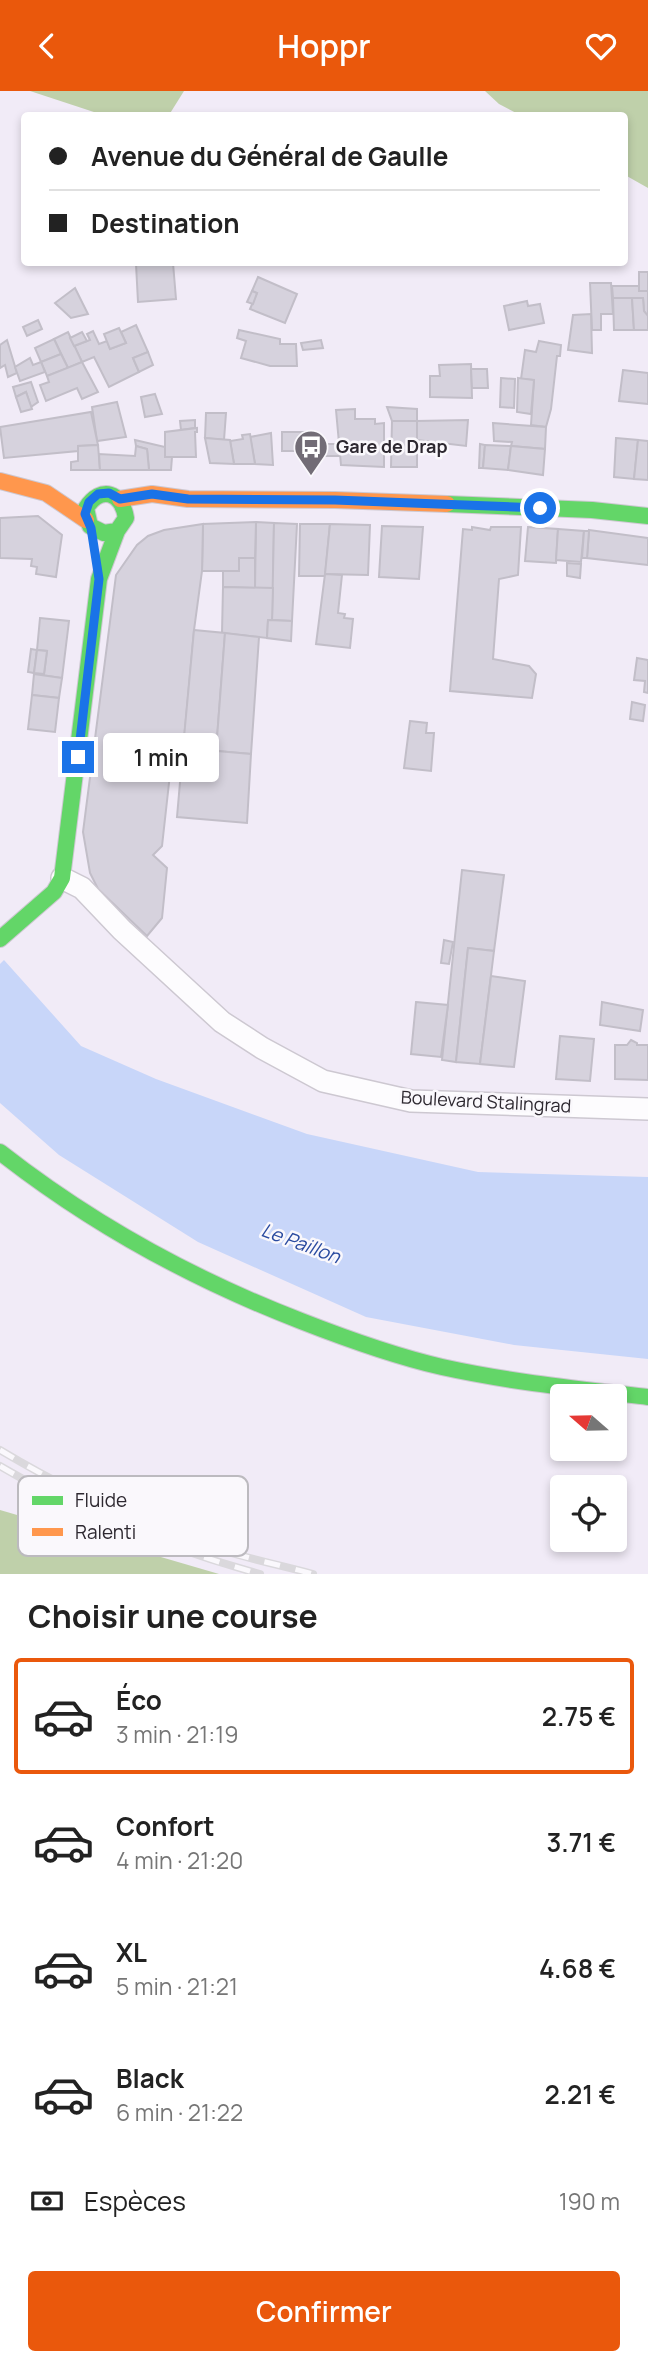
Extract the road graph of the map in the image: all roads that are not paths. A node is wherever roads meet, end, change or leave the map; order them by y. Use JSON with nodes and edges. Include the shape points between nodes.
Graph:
{"nodes":[{"id":1,"x":0,"y":481,"type":"edge"},
{"id":2,"x":30,"y":486,"type":"junction"},
{"id":3,"x":62,"y":486,"type":"dead end"},
{"id":4,"x":120,"y":499,"type":"junction"},
{"id":5,"x":188,"y":499,"type":"junction"},
{"id":6,"x":162,"y":509,"type":"dead end"},
{"id":7,"x":648,"y":516,"type":"edge"},
{"id":8,"x":88,"y":524,"type":"junction"},
{"id":9,"x":125,"y":525,"type":"junction"},
{"id":10,"x":99,"y":579,"type":"junction"},
{"id":11,"x":62,"y":878,"type":"junction"},
{"id":12,"x":0,"y":939,"type":"edge"},
{"id":13,"x":648,"y":1109,"type":"edge"},
{"id":14,"x":0,"y":1152,"type":"edge"},
{"id":15,"x":648,"y":1397,"type":"edge"}],
"edges":[{"from":1,"to":2,"type":"street"},
{"from":2,"to":3,"type":"street"},
{"from":2,"to":8,"type":"street","via":[[64,501]]},
{"from":4,"to":5,"type":"street","via":[[152,494]]},
{"from":4,"to":8,"type":"street","via":[[109,493],[88,496]]},
{"from":4,"to":9,"type":"street","via":[[126,511]]},
{"from":5,"to":6,"type":"street"},
{"from":5,"to":7,"type":"street","via":[[592,509]]},
{"from":8,"to":9,"type":"street","via":[[103,534]]},
{"from":8,"to":10,"type":"street"},
{"from":9,"to":10,"type":"street"},
{"from":10,"to":11,"type":"street"},
{"from":11,"to":12,"type":"street","via":[[54,893]]},
{"from":11,"to":13,"type":"street","name":"Boulevard Stalingrad","via":[[82,888],[222,1022],[323,1081],[411,1101]]},
{"from":14,"to":15,"type":"street","via":[[132,1244],[250,1303],[347,1339],[442,1366]]}]}
